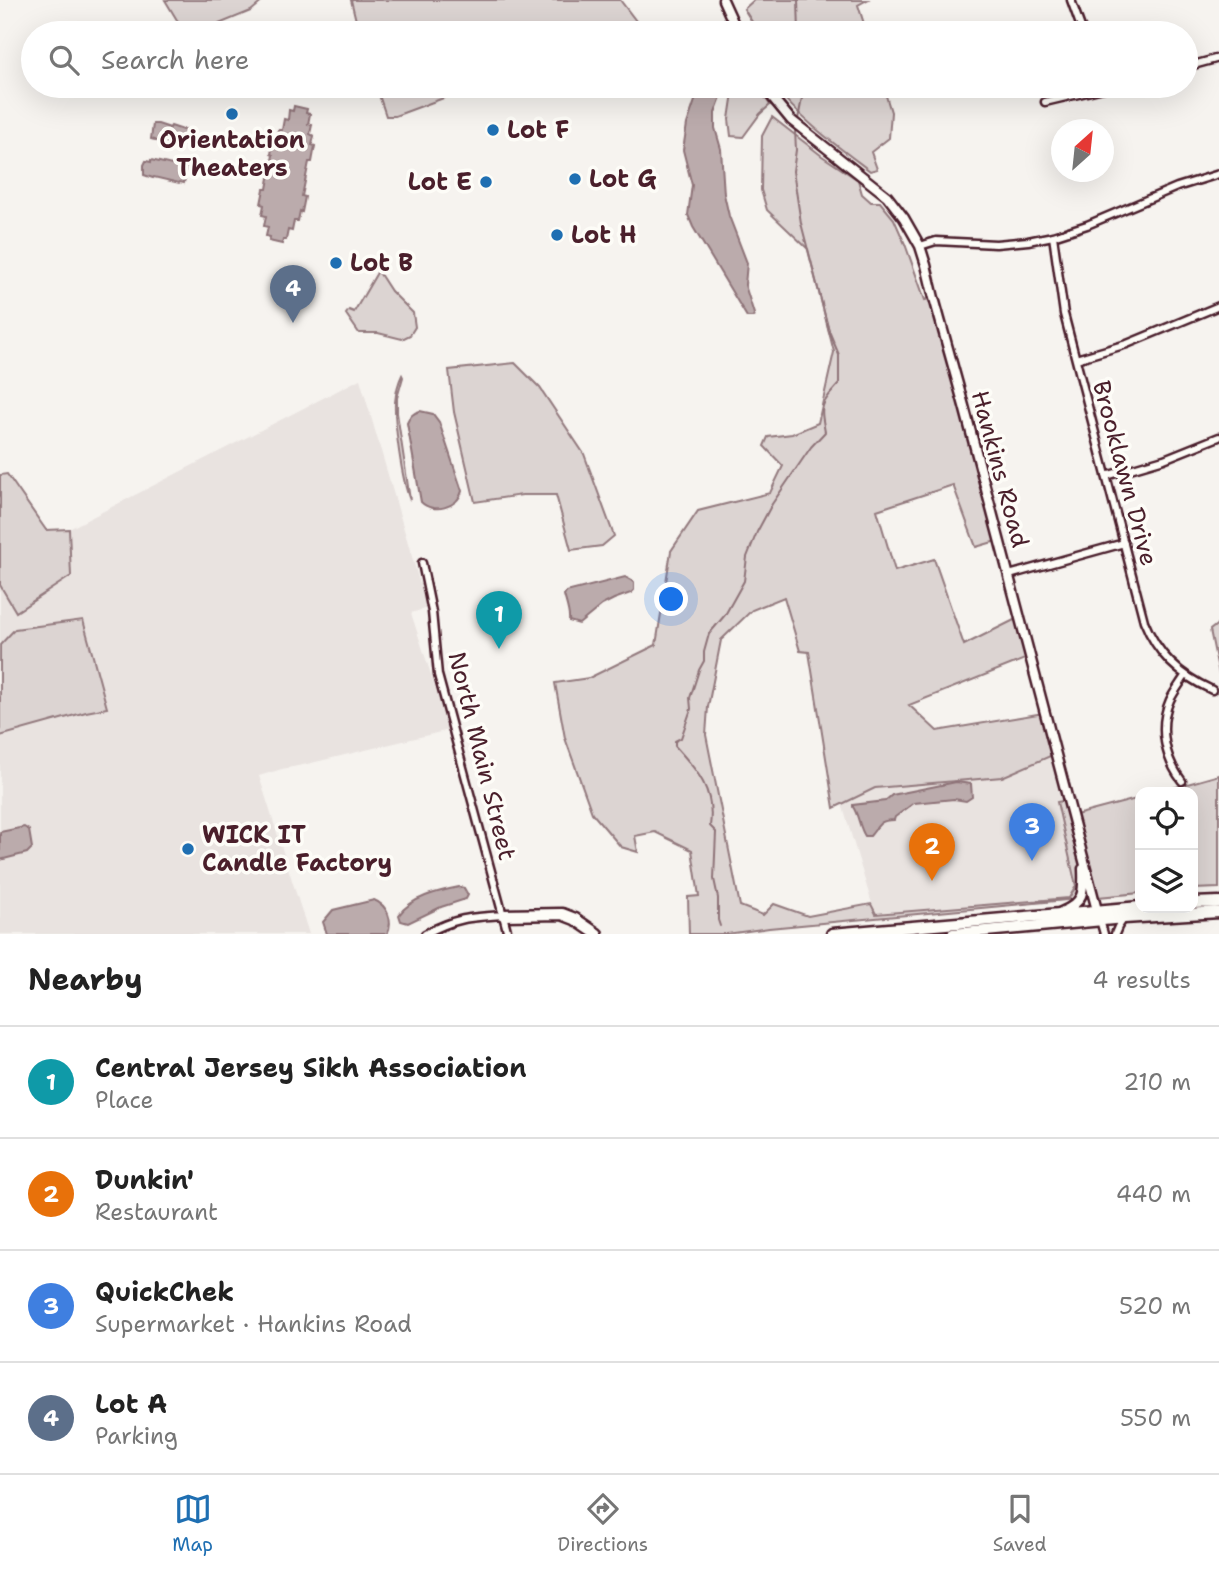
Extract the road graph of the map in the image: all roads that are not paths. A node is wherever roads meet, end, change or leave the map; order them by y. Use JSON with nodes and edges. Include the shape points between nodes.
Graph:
{"nodes":[{"id":1,"x":723,"y":0,"type":"edge"},
{"id":2,"x":1071,"y":0,"type":"edge"},
{"id":3,"x":733,"y":21,"type":"edge"},
{"id":4,"x":1079,"y":21,"type":"edge"},
{"id":5,"x":1219,"y":58,"type":"edge"},
{"id":6,"x":1198,"y":64,"type":"edge"},
{"id":7,"x":773,"y":98,"type":"edge"},
{"id":8,"x":1060,"y":98,"type":"edge"},
{"id":9,"x":1045,"y":102,"type":"dead end"},
{"id":10,"x":1219,"y":174,"type":"edge"},
{"id":11,"x":1053,"y":236,"type":"junction"},
{"id":12,"x":920,"y":246,"type":"junction"},
{"id":13,"x":1219,"y":306,"type":"edge"},
{"id":14,"x":1076,"y":359,"type":"junction"},
{"id":15,"x":1219,"y":437,"type":"edge"},
{"id":16,"x":1106,"y":476,"type":"junction"},
{"id":17,"x":1124,"y":543,"type":"junction"},
{"id":18,"x":422,"y":563,"type":"dead end"},
{"id":19,"x":1009,"y":575,"type":"junction"},
{"id":20,"x":1185,"y":676,"type":"junction"},
{"id":21,"x":1212,"y":690,"type":"dead end"},
{"id":22,"x":1182,"y":781,"type":"dead end"},
{"id":23,"x":1082,"y":852,"type":"junction"},
{"id":24,"x":1219,"y":902,"type":"edge"},
{"id":25,"x":1198,"y":903,"type":"edge"},
{"id":26,"x":1135,"y":908,"type":"edge"},
{"id":27,"x":1219,"y":912,"type":"edge"},
{"id":28,"x":1054,"y":914,"type":"junction"},
{"id":29,"x":503,"y":915,"type":"junction"},
{"id":30,"x":1099,"y":916,"type":"junction"},
{"id":31,"x":1124,"y":918,"type":"junction"},
{"id":32,"x":425,"y":934,"type":"edge"},
{"id":33,"x":508,"y":934,"type":"edge"},
{"id":34,"x":597,"y":934,"type":"edge"},
{"id":35,"x":832,"y":934,"type":"edge"},
{"id":36,"x":953,"y":934,"type":"edge"},
{"id":37,"x":1104,"y":934,"type":"edge"},
{"id":38,"x":1115,"y":934,"type":"edge"}],
"edges":[{"from":1,"to":3,"type":"main road"},
{"from":2,"to":4,"type":"street"},
{"from":5,"to":6,"type":"street"},
{"from":7,"to":12,"type":"main road","name":"Hankins Road","via":[[791,120],[887,196]]},
{"from":8,"to":9,"type":"street"},
{"from":10,"to":11,"type":"street"},
{"from":11,"to":12,"type":"street","via":[[996,244],[936,241]]},
{"from":11,"to":14,"type":"street","name":"Brooklawn Drive","via":[[1059,289]]},
{"from":12,"to":19,"type":"main road","name":"Hankins Road"},
{"from":13,"to":14,"type":"street","via":[[1127,344]]},
{"from":14,"to":16,"type":"street","name":"Brooklawn Drive"},
{"from":15,"to":16,"type":"street"},
{"from":16,"to":17,"type":"street","name":"Brooklawn Drive"},
{"from":17,"to":19,"type":"street"},
{"from":17,"to":20,"type":"street","name":"Brooklawn Drive","via":[[1148,632]]},
{"from":18,"to":29,"type":"street","name":"North Main Street","via":[[439,675]]},
{"from":19,"to":23,"type":"main road","name":"Hankins Road"},
{"from":20,"to":21,"type":"street","name":"Brooklawn Drive"},
{"from":20,"to":22,"type":"street","via":[[1170,700],[1164,723],[1168,754]]},
{"from":23,"to":28,"type":"main road","via":[[1083,894],[1071,908]]},
{"from":23,"to":30,"type":"main road","name":"Hankins Road"},
{"from":24,"to":25,"type":"highway"},
{"from":26,"to":30,"type":"highway"},
{"from":27,"to":31,"type":"highway"},
{"from":28,"to":30,"type":"highway"},
{"from":28,"to":35,"type":"highway"},
{"from":29,"to":32,"type":"street","via":[[454,920]]},
{"from":29,"to":33,"type":"street","name":"North Main Street"},
{"from":29,"to":34,"type":"highway","via":[[562,914]]},
{"from":30,"to":31,"type":"highway"},
{"from":30,"to":36,"type":"highway"},
{"from":30,"to":37,"type":"street"},
{"from":31,"to":38,"type":"street"}]}
